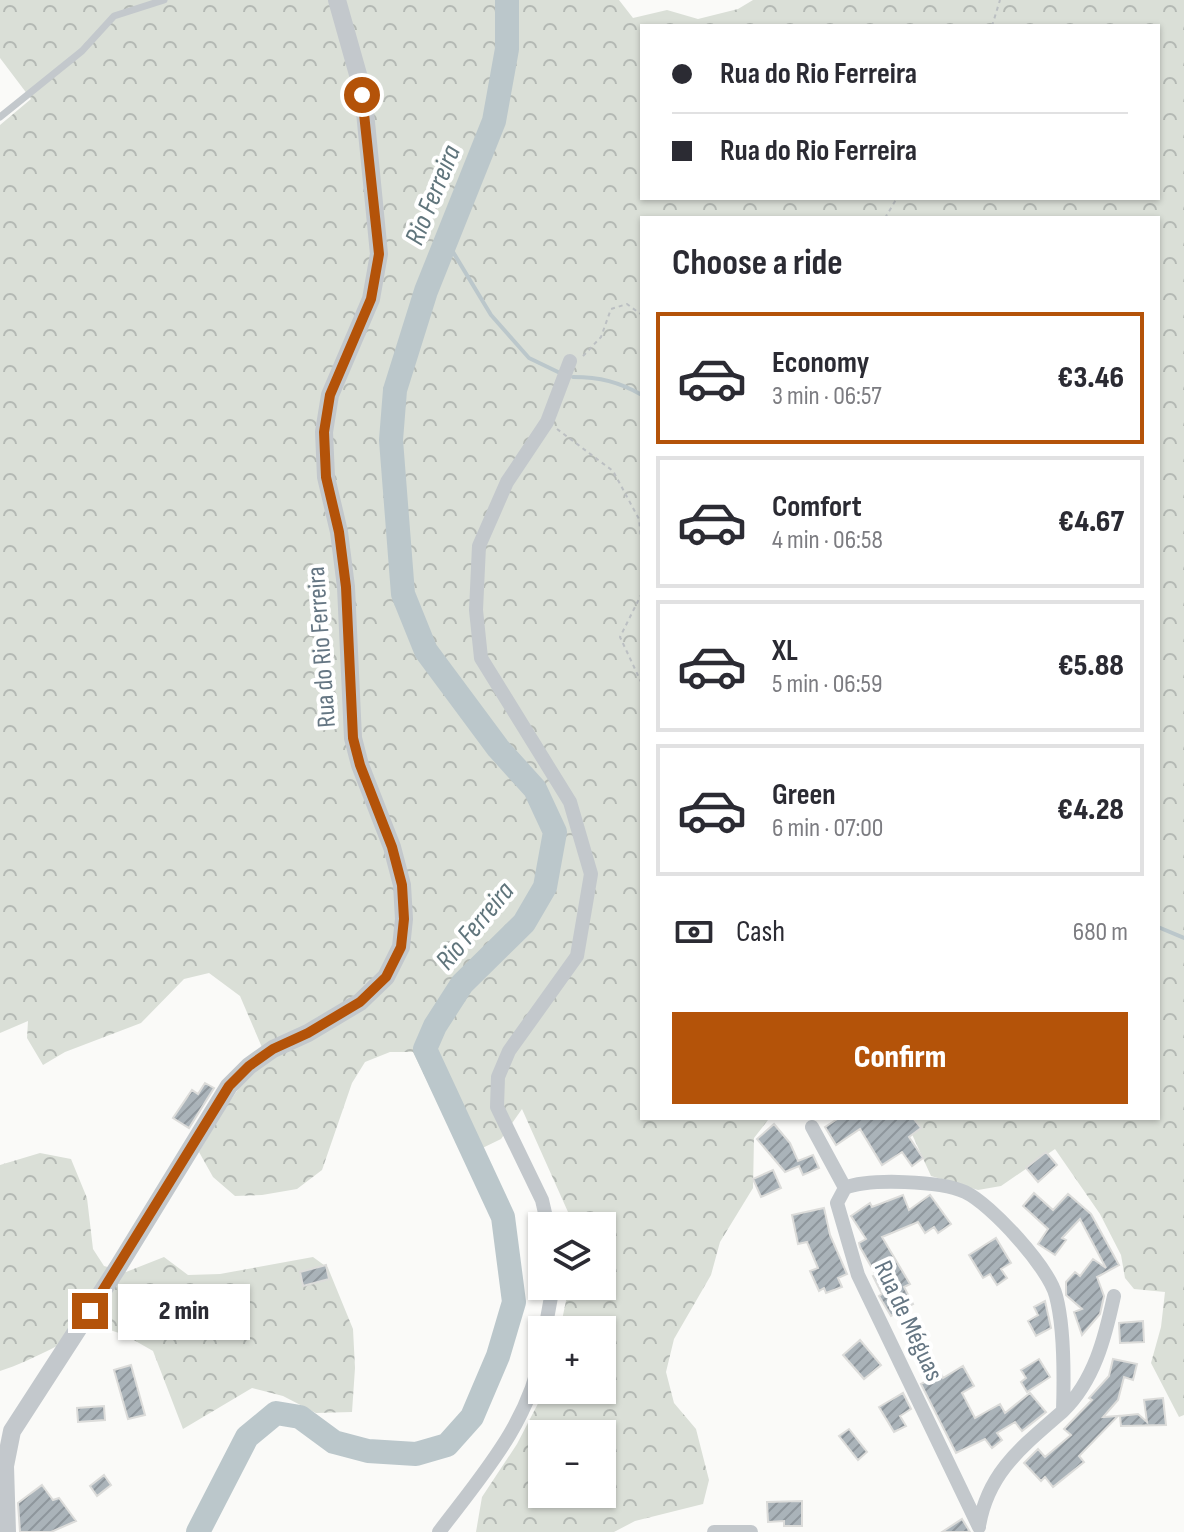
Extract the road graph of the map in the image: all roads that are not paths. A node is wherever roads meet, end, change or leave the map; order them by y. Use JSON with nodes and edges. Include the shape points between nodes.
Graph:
{"nodes":[{"id":1,"x":164,"y":0,"type":"edge"},
{"id":2,"x":337,"y":0,"type":"edge"},
{"id":3,"x":0,"y":117,"type":"edge"},
{"id":4,"x":570,"y":361,"type":"road end"},
{"id":5,"x":812,"y":1127,"type":"dead end"},
{"id":6,"x":845,"y":1188,"type":"junction"},
{"id":7,"x":545,"y":1212,"type":"edge"},
{"id":8,"x":1114,"y":1296,"type":"dead end"},
{"id":9,"x":528,"y":1399,"type":"edge"},
{"id":10,"x":1063,"y":1411,"type":"junction"},
{"id":11,"x":980,"y":1529,"type":"edge"},
{"id":12,"x":7,"y":1532,"type":"edge"},
{"id":13,"x":439,"y":1532,"type":"edge"},
{"id":14,"x":714,"y":1532,"type":"edge"},
{"id":15,"x":751,"y":1532,"type":"edge"}],
"edges":[{"from":1,"to":3,"type":"lane","via":[[114,16],[82,51]]},
{"from":2,"to":12,"type":"street","name":"Rua do Rio Ferreira","via":[[365,112],[379,254],[371,299],[330,395],[324,432],[326,477],[346,587],[353,738],[402,885],[401,947],[386,977],[360,1002],[273,1049],[229,1086],[12,1431],[5,1466]]},
{"from":4,"to":7,"type":"street","via":[[547,422],[507,482],[479,546],[476,610],[481,658],[570,802],[591,874],[577,956],[509,1051],[498,1077],[497,1107]]},
{"from":5,"to":6,"type":"street"},
{"from":6,"to":10,"type":"street","via":[[858,1182],[885,1182],[964,1192],[1021,1241],[1056,1294]]},
{"from":6,"to":11,"type":"street","name":"Rua de Méguas","via":[[837,1203],[858,1275]]},
{"from":8,"to":10,"type":"street","via":[[1094,1365],[1079,1395]]},
{"from":9,"to":13,"type":"street","via":[[509,1440]]},
{"from":10,"to":11,"type":"street","via":[[1010,1458],[992,1482]]},
{"from":14,"to":15,"type":"street"}]}
